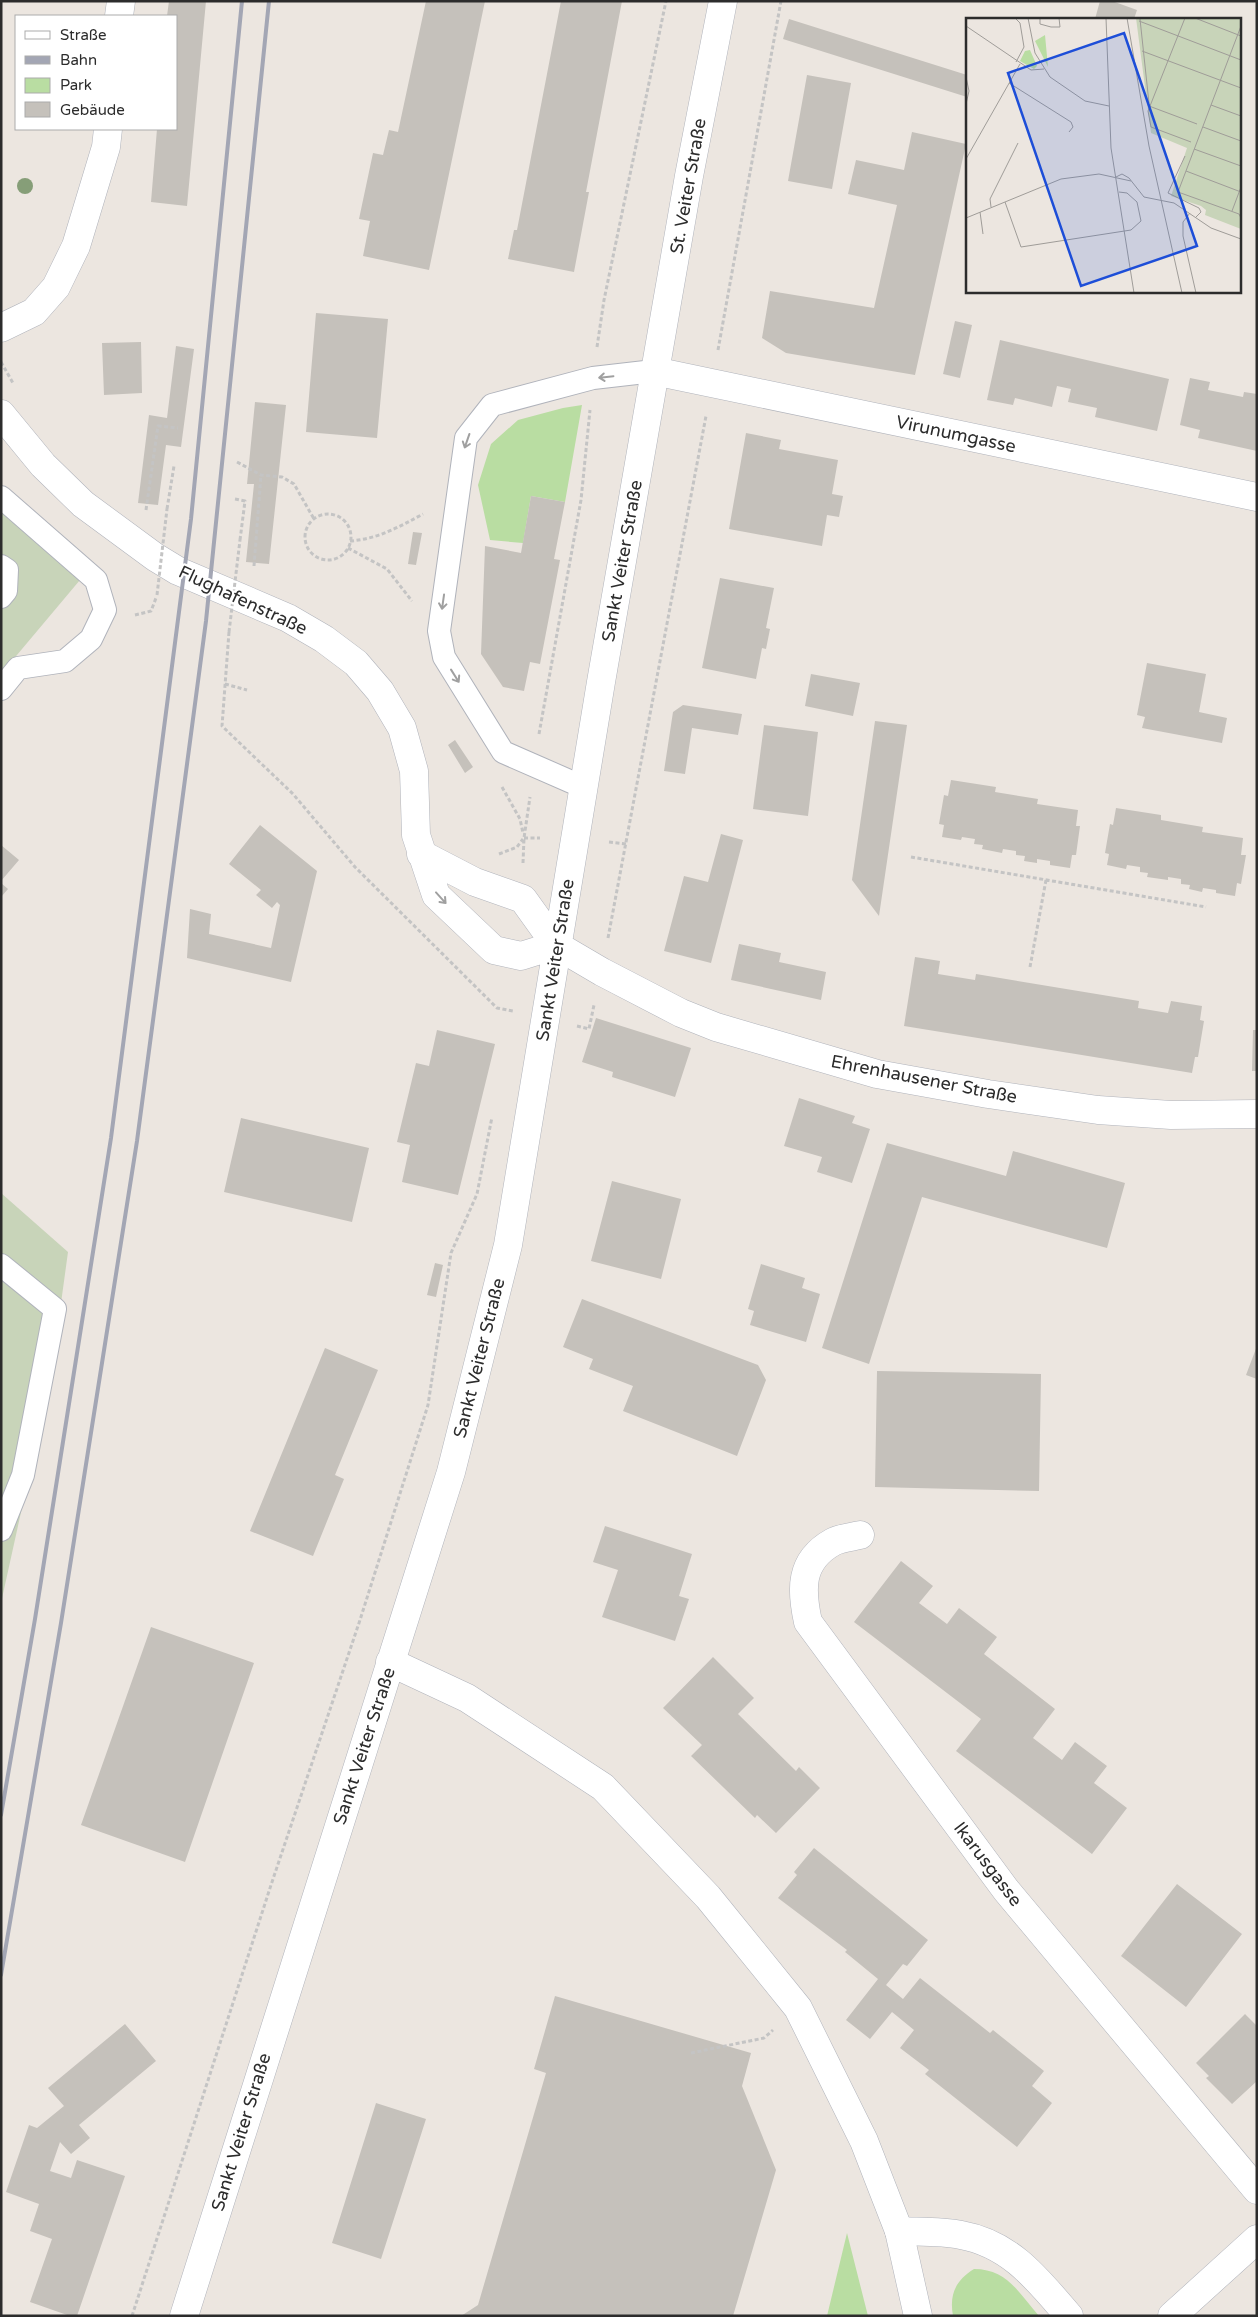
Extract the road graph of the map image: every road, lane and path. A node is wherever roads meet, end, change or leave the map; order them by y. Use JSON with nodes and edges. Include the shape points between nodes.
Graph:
{"nodes":[{"id":1,"x":120,"y":1,"type":"edge"},
{"id":2,"x":666,"y":1,"type":"edge"},
{"id":3,"x":723,"y":1,"type":"edge"},
{"id":4,"x":781,"y":1,"type":"edge"},
{"id":5,"x":119,"y":15,"type":"edge"},
{"id":6,"x":108,"y":130,"type":"edge"},
{"id":7,"x":1,"y":328,"type":"edge"},
{"id":8,"x":598,"y":345,"type":"junction"},
{"id":9,"x":590,"y":347,"type":"dead end"},
{"id":10,"x":1,"y":362,"type":"edge"},
{"id":11,"x":654,"y":371,"type":"junction"},
{"id":12,"x":593,"y":378,"type":"junction"},
{"id":13,"x":712,"y":382,"type":"junction"},
{"id":14,"x":16,"y":388,"type":"dead end"},
{"id":15,"x":1,"y":414,"type":"edge"},
{"id":16,"x":178,"y":428,"type":"dead end"},
{"id":17,"x":237,"y":462,"type":"dead end"},
{"id":18,"x":174,"y":466,"type":"dead end"},
{"id":19,"x":261,"y":474,"type":"junction"},
{"id":20,"x":1,"y":497,"type":"edge"},
{"id":21,"x":1257,"y":497,"type":"edge"},
{"id":22,"x":235,"y":499,"type":"dead end"},
{"id":23,"x":314,"y":519,"type":"junction"},
{"id":24,"x":144,"y":520,"type":"dead end"},
{"id":25,"x":427,"y":520,"type":"dead end"},
{"id":26,"x":161,"y":528,"type":"dead end"},
{"id":27,"x":170,"y":532,"type":"dead end"},
{"id":28,"x":350,"y":540,"type":"junction"},
{"id":29,"x":348,"y":548,"type":"junction"},
{"id":30,"x":229,"y":561,"type":"dead end"},
{"id":31,"x":1,"y":566,"type":"edge"},
{"id":32,"x":246,"y":570,"type":"dead end"},
{"id":33,"x":254,"y":574,"type":"dead end"},
{"id":34,"x":416,"y":594,"type":"dead end"},
{"id":35,"x":157,"y":595,"type":"dead end"},
{"id":36,"x":1,"y":597,"type":"edge"},
{"id":37,"x":225,"y":684,"type":"junction"},
{"id":38,"x":1,"y":689,"type":"edge"},
{"id":39,"x":247,"y":690,"type":"dead end"},
{"id":40,"x":535,"y":766,"type":"junction"},
{"id":41,"x":500,"y":785,"type":"dead end"},
{"id":42,"x":583,"y":787,"type":"junction"},
{"id":43,"x":524,"y":838,"type":"junction"},
{"id":44,"x":421,"y":854,"type":"junction"},
{"id":45,"x":495,"y":855,"type":"dead end"},
{"id":46,"x":911,"y":857,"type":"dead end"},
{"id":47,"x":1046,"y":880,"type":"junction"},
{"id":48,"x":1206,"y":907,"type":"dead end"},
{"id":49,"x":556,"y":944,"type":"junction"},
{"id":50,"x":521,"y":956,"type":"junction"},
{"id":51,"x":1030,"y":967,"type":"dead end"},
{"id":52,"x":602,"y":972,"type":"junction"},
{"id":53,"x":514,"y":1012,"type":"junction"},
{"id":54,"x":546,"y":1019,"type":"junction"},
{"id":55,"x":512,"y":1021,"type":"dead end"},
{"id":56,"x":494,"y":1108,"type":"dead end"},
{"id":57,"x":1257,"y":1114,"type":"edge"},
{"id":58,"x":1,"y":1265,"type":"edge"},
{"id":59,"x":3,"y":1525,"type":"edge"},
{"id":60,"x":860,"y":1536,"type":"dead end"},
{"id":61,"x":390,"y":1662,"type":"junction"},
{"id":62,"x":798,"y":2008,"type":"junction"},
{"id":63,"x":691,"y":2053,"type":"dead end"},
{"id":64,"x":1257,"y":2190,"type":"edge"},
{"id":65,"x":899,"y":2231,"type":"junction"},
{"id":66,"x":1257,"y":2239,"type":"edge"},
{"id":67,"x":132,"y":2316,"type":"edge"},
{"id":68,"x":184,"y":2316,"type":"edge"},
{"id":69,"x":918,"y":2316,"type":"edge"},
{"id":70,"x":1069,"y":2316,"type":"edge"},
{"id":71,"x":1172,"y":2316,"type":"edge"}],
"edges":[{"from":1,"to":5,"type":"street"},
{"from":2,"to":8,"type":"path","via":[[604,300]]},
{"from":3,"to":11,"type":"street","name":"St. Veiter Straße"},
{"from":4,"to":13,"type":"path"},
{"from":6,"to":7,"type":"street","via":[[106,147],[76,246],[56,286],[34,312]]},
{"from":8,"to":9,"type":"path"},
{"from":8,"to":12,"type":"path"},
{"from":10,"to":14,"type":"path"},
{"from":11,"to":12,"type":"lane","one_way":true},
{"from":11,"to":13,"type":"street","name":"Virunumgasse"},
{"from":11,"to":42,"type":"street","name":"Sankt Veiter Straße"},
{"from":12,"to":40,"type":"path","via":[[581,500]]},
{"from":12,"to":40,"type":"lane","one_way":true,"via":[[492,405],[466,438],[439,631],[444,657],[503,752]]},
{"from":13,"to":21,"type":"street","name":"Virunumgasse"},
{"from":13,"to":52,"type":"path"},
{"from":15,"to":44,"type":"street","name":"Flughafenstraße","via":[[43,465],[83,504],[155,557],[178,571],[288,618],[356,663],[380,691],[402,728],[414,771],[416,835]]},
{"from":16,"to":24,"type":"path","via":[[158,426]]},
{"from":17,"to":19,"type":"path"},
{"from":18,"to":35,"type":"path","bridge":true},
{"from":19,"to":23,"type":"path","via":[[282,477],[294,484]]},
{"from":19,"to":33,"type":"path"},
{"from":20,"to":38,"type":"lane","via":[[96,580],[105,610],[91,638],[65,661],[18,668]]},
{"from":22,"to":37,"type":"path","bridge":true,"via":[[245,501]]},
{"from":23,"to":28,"type":"path","via":[[321,515],[336,516],[347,526]]},
{"from":23,"to":29,"type":"path","via":[[305,532],[310,552],[323,560],[330,560]]},
{"from":25,"to":28,"type":"path","via":[[428,511],[370,539]]},
{"from":26,"to":27,"type":"path"},
{"from":28,"to":29,"type":"path"},
{"from":29,"to":34,"type":"path","via":[[387,569],[414,603]]},
{"from":30,"to":32,"type":"path"},
{"from":31,"to":36,"type":"lane","via":[[7,570],[6,591]]},
{"from":37,"to":39,"type":"path"},
{"from":37,"to":53,"type":"path","via":[[222,726],[293,794],[355,867],[497,1008]]},
{"from":40,"to":42,"type":"lane"},
{"from":40,"to":43,"type":"path"},
{"from":41,"to":43,"type":"path","via":[[520,819]]},
{"from":42,"to":49,"type":"street","name":"Sankt Veiter Straße"},
{"from":43,"to":45,"type":"path","via":[[517,847]]},
{"from":44,"to":49,"type":"street","via":[[475,882],[523,899]]},
{"from":44,"to":50,"type":"street","name":"Flughafenstraße","one_way":true,"via":[[436,895],[494,950]]},
{"from":46,"to":47,"type":"path"},
{"from":47,"to":48,"type":"path"},
{"from":47,"to":51,"type":"path"},
{"from":49,"to":50,"type":"street"},
{"from":49,"to":52,"type":"street","name":"Ehrenhausener Straße"},
{"from":49,"to":54,"type":"street","name":"Sankt Veiter Straße"},
{"from":50,"to":53,"type":"path"},
{"from":52,"to":54,"type":"path","via":[[589,1029]]},
{"from":52,"to":57,"type":"street","name":"Ehrenhausener Straße","via":[[681,1013],[716,1027],[877,1074],[1098,1110],[1171,1115]]},
{"from":53,"to":54,"type":"path"},
{"from":53,"to":55,"type":"path"},
{"from":54,"to":61,"type":"street","name":"Sankt Veiter Straße","via":[[508,1245],[451,1472]]},
{"from":56,"to":67,"type":"path","via":[[477,1194],[451,1253],[428,1404]]},
{"from":58,"to":59,"type":"lane","via":[[55,1309],[23,1475]]},
{"from":60,"to":64,"type":"street","name":"Ikarusgasse","via":[[834,1542],[817,1555],[805,1573],[802,1595],[808,1622],[1006,1890]]},
{"from":61,"to":62,"type":"street","via":[[467,1698],[603,1787],[708,1897]]},
{"from":61,"to":68,"type":"street","name":"Sankt Veiter Straße"},
{"from":62,"to":63,"type":"path","via":[[764,2038]]},
{"from":62,"to":65,"type":"street","via":[[864,2141]]},
{"from":65,"to":69,"type":"street"},
{"from":65,"to":70,"type":"street","via":[[960,2235],[991,2243],[1026,2267]]},
{"from":66,"to":71,"type":"street"}]}
